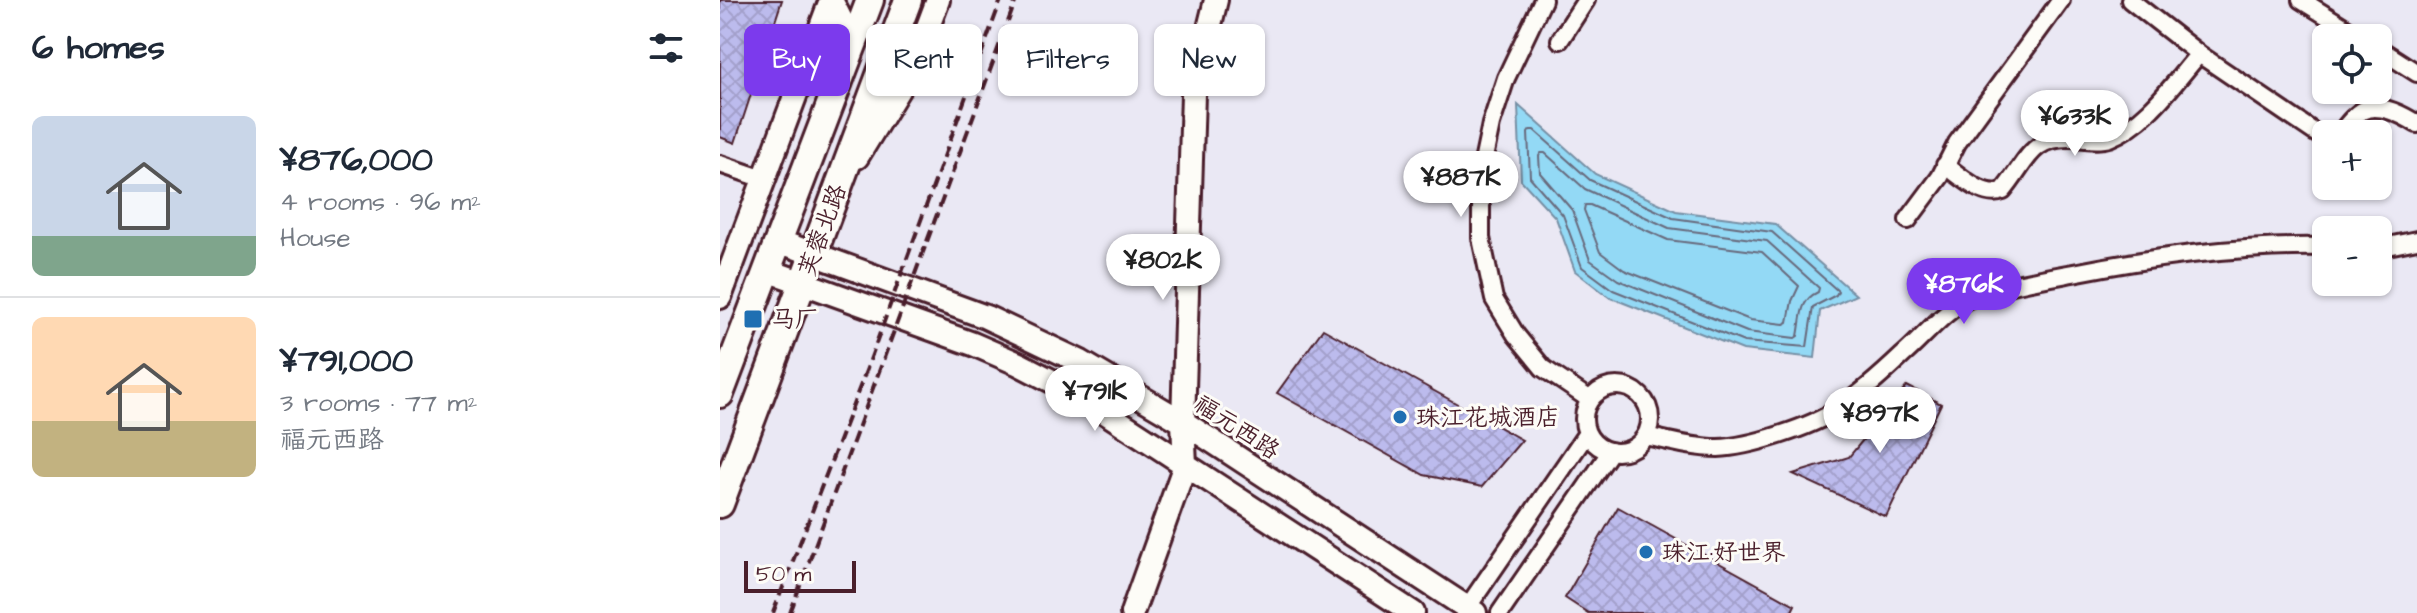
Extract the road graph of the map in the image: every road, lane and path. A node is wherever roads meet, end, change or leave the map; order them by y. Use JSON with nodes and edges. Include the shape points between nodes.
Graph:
{"nodes":[{"id":1,"x":831,"y":0,"type":"edge"},
{"id":2,"x":870,"y":0,"type":"edge"},
{"id":3,"x":908,"y":0,"type":"edge"},
{"id":4,"x":938,"y":0,"type":"edge"},
{"id":5,"x":1216,"y":0,"type":"edge"},
{"id":6,"x":1543,"y":0,"type":"edge"},
{"id":7,"x":1586,"y":0,"type":"edge"},
{"id":8,"x":2061,"y":0,"type":"edge"},
{"id":9,"x":2130,"y":0,"type":"edge"},
{"id":10,"x":2301,"y":0,"type":"edge"},
{"id":11,"x":842,"y":24,"type":"edge"},
{"id":12,"x":2340,"y":24,"type":"edge"},
{"id":13,"x":1560,"y":40,"type":"dead end"},
{"id":14,"x":850,"y":53,"type":"edge"},
{"id":15,"x":2199,"y":54,"type":"junction"},
{"id":16,"x":2392,"y":57,"type":"edge"},
{"id":17,"x":2417,"y":73,"type":"edge"},
{"id":18,"x":834,"y":96,"type":"edge"},
{"id":19,"x":2352,"y":120,"type":"edge"},
{"id":20,"x":2417,"y":124,"type":"edge"},
{"id":21,"x":2312,"y":131,"type":"edge"},
{"id":22,"x":720,"y":164,"type":"edge"},
{"id":23,"x":1945,"y":165,"type":"junction"},
{"id":24,"x":764,"y":179,"type":"junction"},
{"id":25,"x":838,"y":188,"type":"junction"},
{"id":26,"x":1908,"y":220,"type":"dead end"},
{"id":27,"x":2417,"y":240,"type":"edge"},
{"id":28,"x":778,"y":241,"type":"junction"},
{"id":29,"x":2392,"y":245,"type":"edge"},
{"id":30,"x":2312,"y":248,"type":"edge"},
{"id":31,"x":813,"y":254,"type":"junction"},
{"id":32,"x":767,"y":270,"type":"junction"},
{"id":33,"x":802,"y":283,"type":"junction"},
{"id":34,"x":720,"y":297,"type":"edge"},
{"id":35,"x":720,"y":394,"type":"edge"},
{"id":36,"x":1589,"y":399,"type":"junction"},
{"id":37,"x":1183,"y":422,"type":"junction"},
{"id":38,"x":1587,"y":433,"type":"junction"},
{"id":39,"x":1646,"y":436,"type":"junction"},
{"id":40,"x":1611,"y":451,"type":"junction"},
{"id":41,"x":1185,"y":465,"type":"junction"},
{"id":42,"x":720,"y":504,"type":"edge"},
{"id":43,"x":1471,"y":610,"type":"edge"},
{"id":44,"x":1132,"y":613,"type":"edge"},
{"id":45,"x":1413,"y":613,"type":"edge"},
{"id":46,"x":1500,"y":613,"type":"edge"}],
"edges":[{"from":1,"to":11,"type":"main road"},
{"from":1,"to":24,"type":"main road"},
{"from":2,"to":14,"type":"main road","name":"芙蓉北路"},
{"from":3,"to":25,"type":"main road","name":"芙蓉北路"},
{"from":4,"to":25,"type":"main road","via":[[914,64]]},
{"from":5,"to":37,"type":"main road","via":[[1193,94]]},
{"from":6,"to":36,"type":"street","via":[[1491,124],[1481,172],[1481,238],[1494,299],[1516,335],[1543,368]]},
{"from":7,"to":13,"type":"street"},
{"from":8,"to":23,"type":"street"},
{"from":9,"to":15,"type":"street"},
{"from":10,"to":12,"type":"street"},
{"from":15,"to":21,"type":"street"},
{"from":15,"to":23,"type":"street","via":[[2158,102],[2132,123],[2102,140],[2059,137],[2041,143],[2003,191],[1980,189]]},
{"from":16,"to":17,"type":"street"},
{"from":18,"to":28,"type":"main road","name":"芙蓉北路"},
{"from":19,"to":20,"type":"street","via":[[2367,109],[2392,112]]},
{"from":22,"to":24,"type":"street"},
{"from":23,"to":26,"type":"street"},
{"from":24,"to":34,"type":"main road"},
{"from":25,"to":31,"type":"main road","name":"芙蓉北路"},
{"from":27,"to":29,"type":"street"},
{"from":28,"to":31,"type":"main road","name":"福元西路"},
{"from":28,"to":32,"type":"main road","name":"芙蓉北路"},
{"from":30,"to":39,"type":"street","via":[[2113,265],[1973,297],[1954,307],[1836,411],[1776,437],[1717,448]]},
{"from":31,"to":33,"type":"main road","name":"芙蓉北路"},
{"from":31,"to":37,"type":"main road","name":"福元西路","via":[[1018,331]]},
{"from":32,"to":33,"type":"main road"},
{"from":32,"to":35,"type":"main road","name":"芙蓉北路"},
{"from":33,"to":41,"type":"main road","via":[[1019,364],[1077,394]]},
{"from":33,"to":42,"type":"main road","name":"芙蓉北路"},
{"from":36,"to":38,"type":"street"},
{"from":36,"to":39,"type":"street","via":[[1610,386],[1635,390],[1650,411]]},
{"from":37,"to":41,"type":"main road"},
{"from":37,"to":43,"type":"main road","name":"福元西路"},
{"from":38,"to":40,"type":"street"},
{"from":38,"to":43,"type":"street"},
{"from":39,"to":40,"type":"street","via":[[1637,446]]},
{"from":40,"to":46,"type":"street"},
{"from":41,"to":44,"type":"main road"},
{"from":41,"to":45,"type":"main road"}]}
